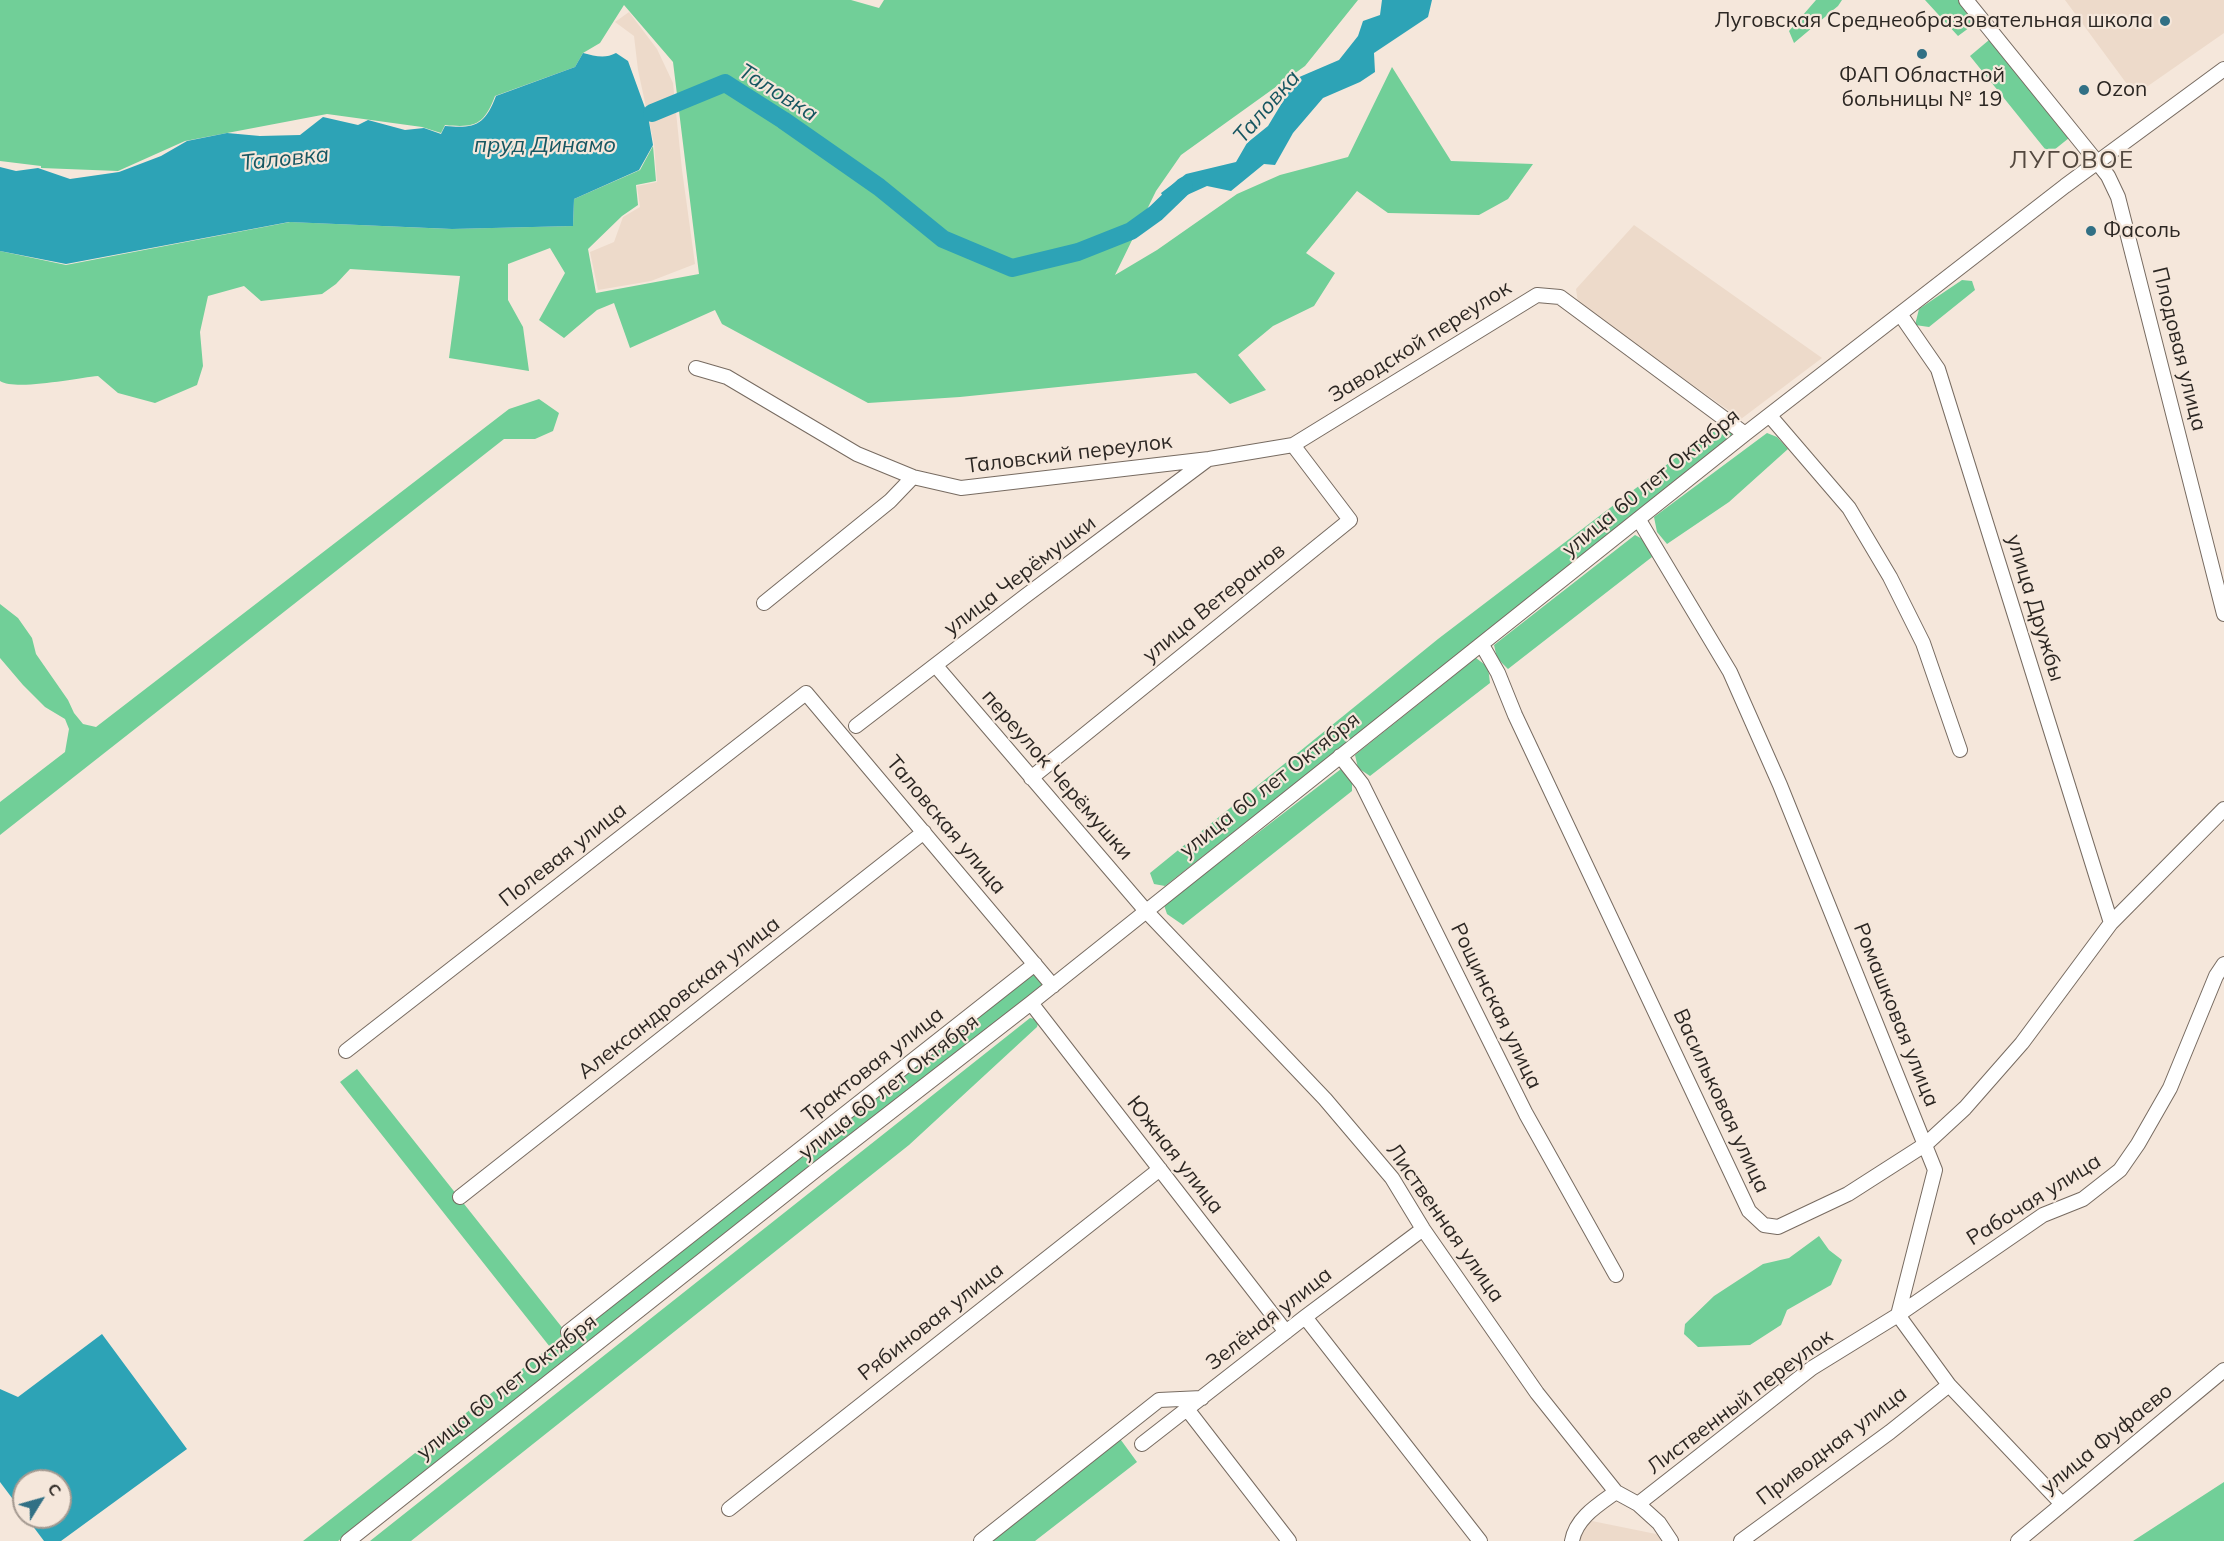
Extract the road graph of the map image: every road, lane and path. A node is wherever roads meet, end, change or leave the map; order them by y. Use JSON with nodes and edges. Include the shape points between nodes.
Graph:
{"nodes":[{"id":1,"x":1966,"y":0,"type":"edge"},
{"id":2,"x":2224,"y":69,"type":"edge"},
{"id":3,"x":2097,"y":162,"type":"junction"},
{"id":4,"x":1900,"y":314,"type":"junction"},
{"id":5,"x":696,"y":368,"type":"dead end"},
{"id":6,"x":1770,"y":416,"type":"junction"},
{"id":7,"x":1745,"y":434,"type":"junction"},
{"id":8,"x":1293,"y":445,"type":"junction"},
{"id":9,"x":1209,"y":459,"type":"junction"},
{"id":10,"x":913,"y":477,"type":"junction"},
{"id":11,"x":1639,"y":520,"type":"junction"},
{"id":12,"x":764,"y":603,"type":"dead end"},
{"id":13,"x":2224,"y":614,"type":"edge"},
{"id":14,"x":1482,"y":645,"type":"junction"},
{"id":15,"x":936,"y":666,"type":"junction"},
{"id":16,"x":806,"y":693,"type":"joint"},
{"id":17,"x":856,"y":726,"type":"dead end"},
{"id":18,"x":1960,"y":750,"type":"dead end"},
{"id":19,"x":1340,"y":756,"type":"junction"},
{"id":20,"x":1031,"y":778,"type":"junction"},
{"id":21,"x":2224,"y":809,"type":"edge"},
{"id":22,"x":924,"y":832,"type":"junction"},
{"id":23,"x":1146,"y":911,"type":"junction"},
{"id":24,"x":2111,"y":923,"type":"junction"},
{"id":25,"x":1035,"y":964,"type":"junction"},
{"id":26,"x":2224,"y":964,"type":"edge"},
{"id":27,"x":1053,"y":986,"type":"junction"},
{"id":28,"x":1031,"y":1003,"type":"junction"},
{"id":29,"x":346,"y":1051,"type":"dead end"},
{"id":30,"x":1926,"y":1144,"type":"junction"},
{"id":31,"x":1160,"y":1169,"type":"junction"},
{"id":32,"x":460,"y":1197,"type":"dead end"},
{"id":33,"x":1423,"y":1229,"type":"junction"},
{"id":34,"x":1616,"y":1275,"type":"dead end"},
{"id":35,"x":1898,"y":1316,"type":"junction"},
{"id":36,"x":1305,"y":1317,"type":"junction"},
{"id":37,"x":568,"y":1332,"type":"dead end"},
{"id":38,"x":1286,"y":1332,"type":"junction"},
{"id":39,"x":2224,"y":1370,"type":"edge"},
{"id":40,"x":1949,"y":1385,"type":"junction"},
{"id":41,"x":1202,"y":1398,"type":"junction"},
{"id":42,"x":1187,"y":1409,"type":"junction"},
{"id":43,"x":1142,"y":1444,"type":"dead end"},
{"id":44,"x":1616,"y":1492,"type":"junction"},
{"id":45,"x":2061,"y":1503,"type":"junction"},
{"id":46,"x":1638,"y":1504,"type":"junction"},
{"id":47,"x":729,"y":1509,"type":"dead end"},
{"id":48,"x":348,"y":1541,"type":"edge"},
{"id":49,"x":981,"y":1541,"type":"edge"},
{"id":50,"x":1289,"y":1541,"type":"edge"},
{"id":51,"x":1480,"y":1541,"type":"edge"},
{"id":52,"x":1572,"y":1541,"type":"edge"},
{"id":53,"x":1671,"y":1541,"type":"edge"},
{"id":54,"x":1741,"y":1541,"type":"edge"},
{"id":55,"x":2018,"y":1541,"type":"edge"}],
"edges":[{"from":1,"to":3,"type":"street","name":"Плодовая улица"},
{"from":2,"to":3,"type":"street","name":"улица 60 лет Октября"},
{"from":3,"to":4,"type":"street","name":"улица 60 лет Октября"},
{"from":3,"to":13,"type":"street","name":"Плодовая улица","via":[[2118,197]]},
{"from":4,"to":6,"type":"street","name":"улица 60 лет Октября"},
{"from":4,"to":24,"type":"street","name":"улица Дружбы","via":[[1938,369]]},
{"from":5,"to":10,"type":"street","name":"Таловский переулок","via":[[728,377],[857,454]]},
{"from":6,"to":7,"type":"street","name":"улица 60 лет Октября"},
{"from":6,"to":18,"type":"street","via":[[1849,508],[1890,577],[1923,642]]},
{"from":7,"to":8,"type":"street","name":"Заводской переулок","via":[[1560,297],[1537,295]]},
{"from":7,"to":11,"type":"street","name":"улица 60 лет Октября"},
{"from":8,"to":9,"type":"street","name":"Таловский переулок"},
{"from":8,"to":20,"type":"street","name":"улица Ветеранов","via":[[1350,520]]},
{"from":9,"to":10,"type":"street","name":"Таловский переулок","via":[[961,488]]},
{"from":9,"to":15,"type":"street","name":"улица Черёмушки"},
{"from":10,"to":12,"type":"street","via":[[890,501]]},
{"from":11,"to":14,"type":"street","name":"улица 60 лет Октября"},
{"from":11,"to":30,"type":"street","name":"Ромашковая улица","via":[[1730,672]]},
{"from":14,"to":19,"type":"street","name":"улица 60 лет Октября"},
{"from":14,"to":30,"type":"street","name":"Васильковая улица","via":[[1749,1211],[1764,1225],[1778,1227],[1848,1194]]},
{"from":15,"to":17,"type":"street","name":"улица Черёмушки"},
{"from":15,"to":20,"type":"street","name":"переулок Черёмушки"},
{"from":16,"to":22,"type":"street","name":"Таловская улица"},
{"from":16,"to":29,"type":"street","name":"Полевая улица"},
{"from":19,"to":23,"type":"street","name":"улица 60 лет Октября"},
{"from":19,"to":34,"type":"street","name":"Рощинская улица","via":[[1362,784],[1526,1114]]},
{"from":20,"to":23,"type":"street","name":"переулок Черёмушки"},
{"from":21,"to":24,"type":"street","name":"Васильковая улица"},
{"from":22,"to":25,"type":"street","name":"Таловская улица"},
{"from":22,"to":32,"type":"street","name":"Александровская улица"},
{"from":23,"to":27,"type":"street","name":"улица 60 лет Октября"},
{"from":23,"to":33,"type":"street","name":"Лиственная улица","via":[[1325,1099],[1392,1178]]},
{"from":24,"to":30,"type":"street","name":"Васильковая улица","via":[[2022,1043]]},
{"from":25,"to":27,"type":"street","name":"Таловская улица"},
{"from":25,"to":37,"type":"street","name":"Трактовая улица"},
{"from":26,"to":35,"type":"street","name":"Рабочая улица","via":[[2170,1088],[2120,1170],[2083,1199],[2043,1215]]},
{"from":27,"to":28,"type":"street","name":"улица 60 лет Октября"},
{"from":28,"to":31,"type":"street","name":"Южная улица"},
{"from":28,"to":48,"type":"street","name":"улица 60 лет Октября"},
{"from":30,"to":35,"type":"street","name":"Ромашковая улица","via":[[1935,1170]]},
{"from":31,"to":38,"type":"street","name":"Южная улица"},
{"from":31,"to":47,"type":"street","name":"Рябиновая улица"},
{"from":33,"to":36,"type":"street","name":"Зелёная улица"},
{"from":33,"to":44,"type":"street","name":"Лиственная улица","via":[[1537,1393]]},
{"from":35,"to":40,"type":"street"},
{"from":35,"to":46,"type":"street","name":"Лиственный переулок","via":[[1812,1368]]},
{"from":36,"to":38,"type":"street","name":"Зелёная улица"},
{"from":36,"to":51,"type":"street"},
{"from":38,"to":41,"type":"street","name":"Зелёная улица"},
{"from":39,"to":45,"type":"street","name":"улица Фуфаево"},
{"from":40,"to":45,"type":"street"},
{"from":40,"to":54,"type":"street","name":"Приводная улица"},
{"from":41,"to":42,"type":"street","name":"Зелёная улица"},
{"from":41,"to":49,"type":"street","via":[[1159,1400]]},
{"from":42,"to":43,"type":"street","name":"Зелёная улица"},
{"from":42,"to":50,"type":"street"},
{"from":44,"to":46,"type":"street","name":"Лиственная улица"},
{"from":44,"to":52,"type":"street","via":[[1586,1515],[1574,1530]]},
{"from":45,"to":55,"type":"street","name":"улица Фуфаево"},
{"from":46,"to":53,"type":"street","name":"Лиственная улица","via":[[1659,1523]]}]}
